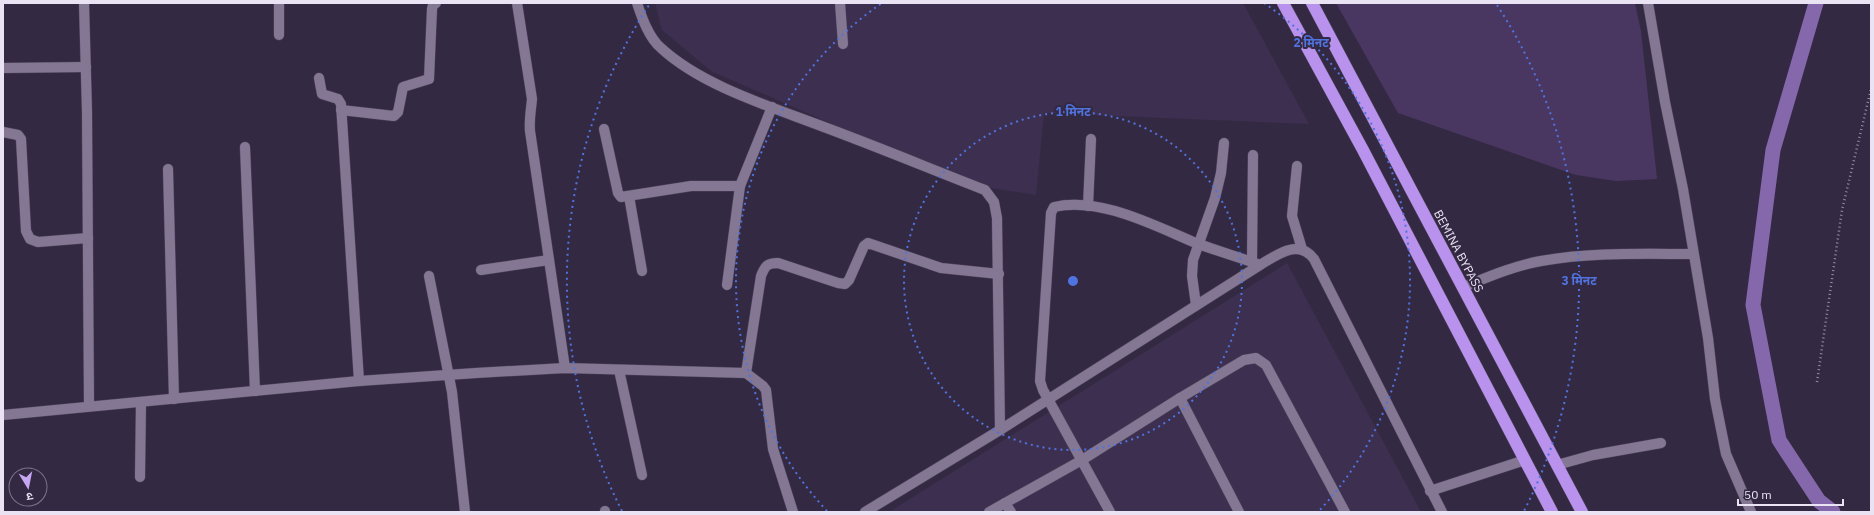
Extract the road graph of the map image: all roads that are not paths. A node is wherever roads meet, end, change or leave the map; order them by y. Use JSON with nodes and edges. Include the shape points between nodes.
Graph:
{"nodes":[{"id":1,"x":84,"y":3,"type":"edge"},
{"id":2,"x":279,"y":3,"type":"edge"},
{"id":3,"x":436,"y":3,"type":"edge"},
{"id":4,"x":517,"y":3,"type":"edge"},
{"id":5,"x":638,"y":3,"type":"edge"},
{"id":6,"x":840,"y":3,"type":"edge"},
{"id":7,"x":1283,"y":3,"type":"edge"},
{"id":8,"x":1312,"y":3,"type":"edge"},
{"id":9,"x":1648,"y":3,"type":"edge"},
{"id":10,"x":279,"y":35,"type":"dead end"},
{"id":11,"x":843,"y":44,"type":"dead end"},
{"id":12,"x":86,"y":67,"type":"junction"},
{"id":13,"x":3,"y":68,"type":"edge"},
{"id":14,"x":319,"y":78,"type":"dead end"},
{"id":15,"x":772,"y":107,"type":"junction"},
{"id":16,"x":341,"y":110,"type":"junction"},
{"id":17,"x":604,"y":130,"type":"dead end"},
{"id":18,"x":3,"y":132,"type":"edge"},
{"id":19,"x":1091,"y":140,"type":"dead end"},
{"id":20,"x":1224,"y":143,"type":"dead end"},
{"id":21,"x":245,"y":147,"type":"dead end"},
{"id":22,"x":1253,"y":156,"type":"dead end"},
{"id":23,"x":1297,"y":166,"type":"dead end"},
{"id":24,"x":168,"y":169,"type":"dead end"},
{"id":25,"x":740,"y":186,"type":"junction"},
{"id":26,"x":629,"y":196,"type":"junction"},
{"id":27,"x":1088,"y":206,"type":"junction"},
{"id":28,"x":88,"y":238,"type":"junction"},
{"id":29,"x":1198,"y":244,"type":"junction"},
{"id":30,"x":1302,"y":249,"type":"junction"},
{"id":31,"x":1693,"y":254,"type":"junction"},
{"id":32,"x":549,"y":260,"type":"junction"},
{"id":33,"x":1256,"y":264,"type":"junction"},
{"id":34,"x":481,"y":270,"type":"dead end"},
{"id":35,"x":642,"y":272,"type":"dead end"},
{"id":36,"x":999,"y":274,"type":"junction"},
{"id":37,"x":429,"y":276,"type":"dead end"},
{"id":38,"x":727,"y":285,"type":"dead end"},
{"id":39,"x":1463,"y":287,"type":"junction"},
{"id":40,"x":1196,"y":305,"type":"junction"},
{"id":41,"x":565,"y":368,"type":"junction"},
{"id":42,"x":620,"y":370,"type":"junction"},
{"id":43,"x":746,"y":373,"type":"junction"},
{"id":44,"x":449,"y":375,"type":"junction"},
{"id":45,"x":359,"y":381,"type":"junction"},
{"id":46,"x":255,"y":391,"type":"junction"},
{"id":47,"x":1180,"y":398,"type":"junction"},
{"id":48,"x":174,"y":399,"type":"junction"},
{"id":49,"x":1048,"y":399,"type":"junction"},
{"id":50,"x":140,"y":402,"type":"junction"},
{"id":51,"x":89,"y":406,"type":"junction"},
{"id":52,"x":3,"y":415,"type":"edge"},
{"id":53,"x":1000,"y":430,"type":"junction"},
{"id":54,"x":1661,"y":443,"type":"dead end"},
{"id":55,"x":1082,"y":460,"type":"junction"},
{"id":56,"x":1525,"y":460,"type":"junction"},
{"id":57,"x":1557,"y":465,"type":"junction"},
{"id":58,"x":642,"y":475,"type":"dead end"},
{"id":59,"x":140,"y":477,"type":"dead end"},
{"id":60,"x":1430,"y":491,"type":"junction"},
{"id":61,"x":1005,"y":503,"type":"junction"},
{"id":62,"x":465,"y":512,"type":"edge"},
{"id":63,"x":793,"y":512,"type":"edge"},
{"id":64,"x":865,"y":512,"type":"edge"},
{"id":65,"x":989,"y":512,"type":"edge"},
{"id":66,"x":1011,"y":512,"type":"edge"},
{"id":67,"x":1110,"y":512,"type":"edge"},
{"id":68,"x":1239,"y":512,"type":"edge"},
{"id":69,"x":1345,"y":512,"type":"edge"},
{"id":70,"x":1442,"y":512,"type":"edge"},
{"id":71,"x":1552,"y":512,"type":"edge"},
{"id":72,"x":1582,"y":512,"type":"edge"},
{"id":73,"x":1751,"y":512,"type":"edge"}],
"edges":[{"from":1,"to":12,"type":"street"},
{"from":2,"to":10,"type":"street"},
{"from":3,"to":16,"type":"street","via":[[432,9],[429,79],[403,87],[398,112],[394,116]]},
{"from":4,"to":32,"type":"street","via":[[532,99],[530,131]]},
{"from":5,"to":15,"type":"street","via":[[648,29],[660,47],[680,64],[732,92]]},
{"from":6,"to":11,"type":"street"},
{"from":7,"to":56,"type":"highway"},
{"from":8,"to":39,"type":"highway","name":"BEMINA BYPASS"},
{"from":9,"to":31,"type":"street"},
{"from":12,"to":13,"type":"street"},
{"from":12,"to":28,"type":"street"},
{"from":14,"to":16,"type":"street","via":[[322,94],[340,100]]},
{"from":15,"to":25,"type":"street"},
{"from":15,"to":36,"type":"street","via":[[985,190],[994,202],[997,218]]},
{"from":16,"to":45,"type":"street"},
{"from":17,"to":26,"type":"street","via":[[618,193],[621,196]]},
{"from":18,"to":28,"type":"street","via":[[18,135],[21,139],[26,231],[30,239],[38,242]]},
{"from":19,"to":27,"type":"street"},
{"from":20,"to":29,"type":"street","via":[[1215,198]]},
{"from":21,"to":46,"type":"street"},
{"from":22,"to":33,"type":"street"},
{"from":23,"to":30,"type":"street","via":[[1292,216]]},
{"from":24,"to":48,"type":"street"},
{"from":25,"to":26,"type":"street","via":[[691,186]]},
{"from":25,"to":38,"type":"street"},
{"from":26,"to":35,"type":"street"},
{"from":27,"to":29,"type":"street","via":[[1146,222]]},
{"from":27,"to":49,"type":"street","via":[[1054,207],[1051,213],[1040,369],[1040,381]]},
{"from":28,"to":51,"type":"street"},
{"from":29,"to":33,"type":"street"},
{"from":29,"to":40,"type":"street","via":[[1192,276]]},
{"from":30,"to":33,"type":"street","via":[[1292,248]]},
{"from":30,"to":60,"type":"street","via":[[1314,259]]},
{"from":31,"to":39,"type":"street","via":[[1600,255],[1540,261],[1511,268]]},
{"from":31,"to":73,"type":"street","via":[[1726,454]]},
{"from":32,"to":34,"type":"street"},
{"from":32,"to":41,"type":"street"},
{"from":33,"to":40,"type":"street"},
{"from":36,"to":43,"type":"street","via":[[941,268],[868,243],[864,246],[845,284],[778,263],[770,263],[765,266],[761,276]]},
{"from":36,"to":53,"type":"street"},
{"from":37,"to":44,"type":"street"},
{"from":39,"to":57,"type":"highway","name":"BEMINA BYPASS"},
{"from":40,"to":49,"type":"street"},
{"from":41,"to":42,"type":"street"},
{"from":41,"to":44,"type":"street"},
{"from":42,"to":43,"type":"street"},
{"from":42,"to":58,"type":"street"},
{"from":43,"to":63,"type":"street","via":[[766,390],[774,449]]},
{"from":44,"to":45,"type":"street"},
{"from":44,"to":62,"type":"street"},
{"from":45,"to":46,"type":"street"},
{"from":46,"to":48,"type":"street"},
{"from":47,"to":55,"type":"street"},
{"from":47,"to":68,"type":"street"},
{"from":47,"to":69,"type":"street","via":[[1244,360],[1256,358],[1266,365]]},
{"from":48,"to":50,"type":"street"},
{"from":49,"to":53,"type":"street"},
{"from":49,"to":55,"type":"street"},
{"from":50,"to":51,"type":"street"},
{"from":50,"to":59,"type":"street"},
{"from":51,"to":52,"type":"street"},
{"from":53,"to":64,"type":"street"},
{"from":54,"to":57,"type":"street","via":[[1593,455]]},
{"from":55,"to":61,"type":"street"},
{"from":55,"to":67,"type":"street"},
{"from":56,"to":60,"type":"street"},
{"from":56,"to":71,"type":"highway"},
{"from":57,"to":72,"type":"highway","name":"BEMINA BYPASS"},
{"from":60,"to":70,"type":"street"},
{"from":61,"to":65,"type":"street"},
{"from":61,"to":66,"type":"street"}]}
